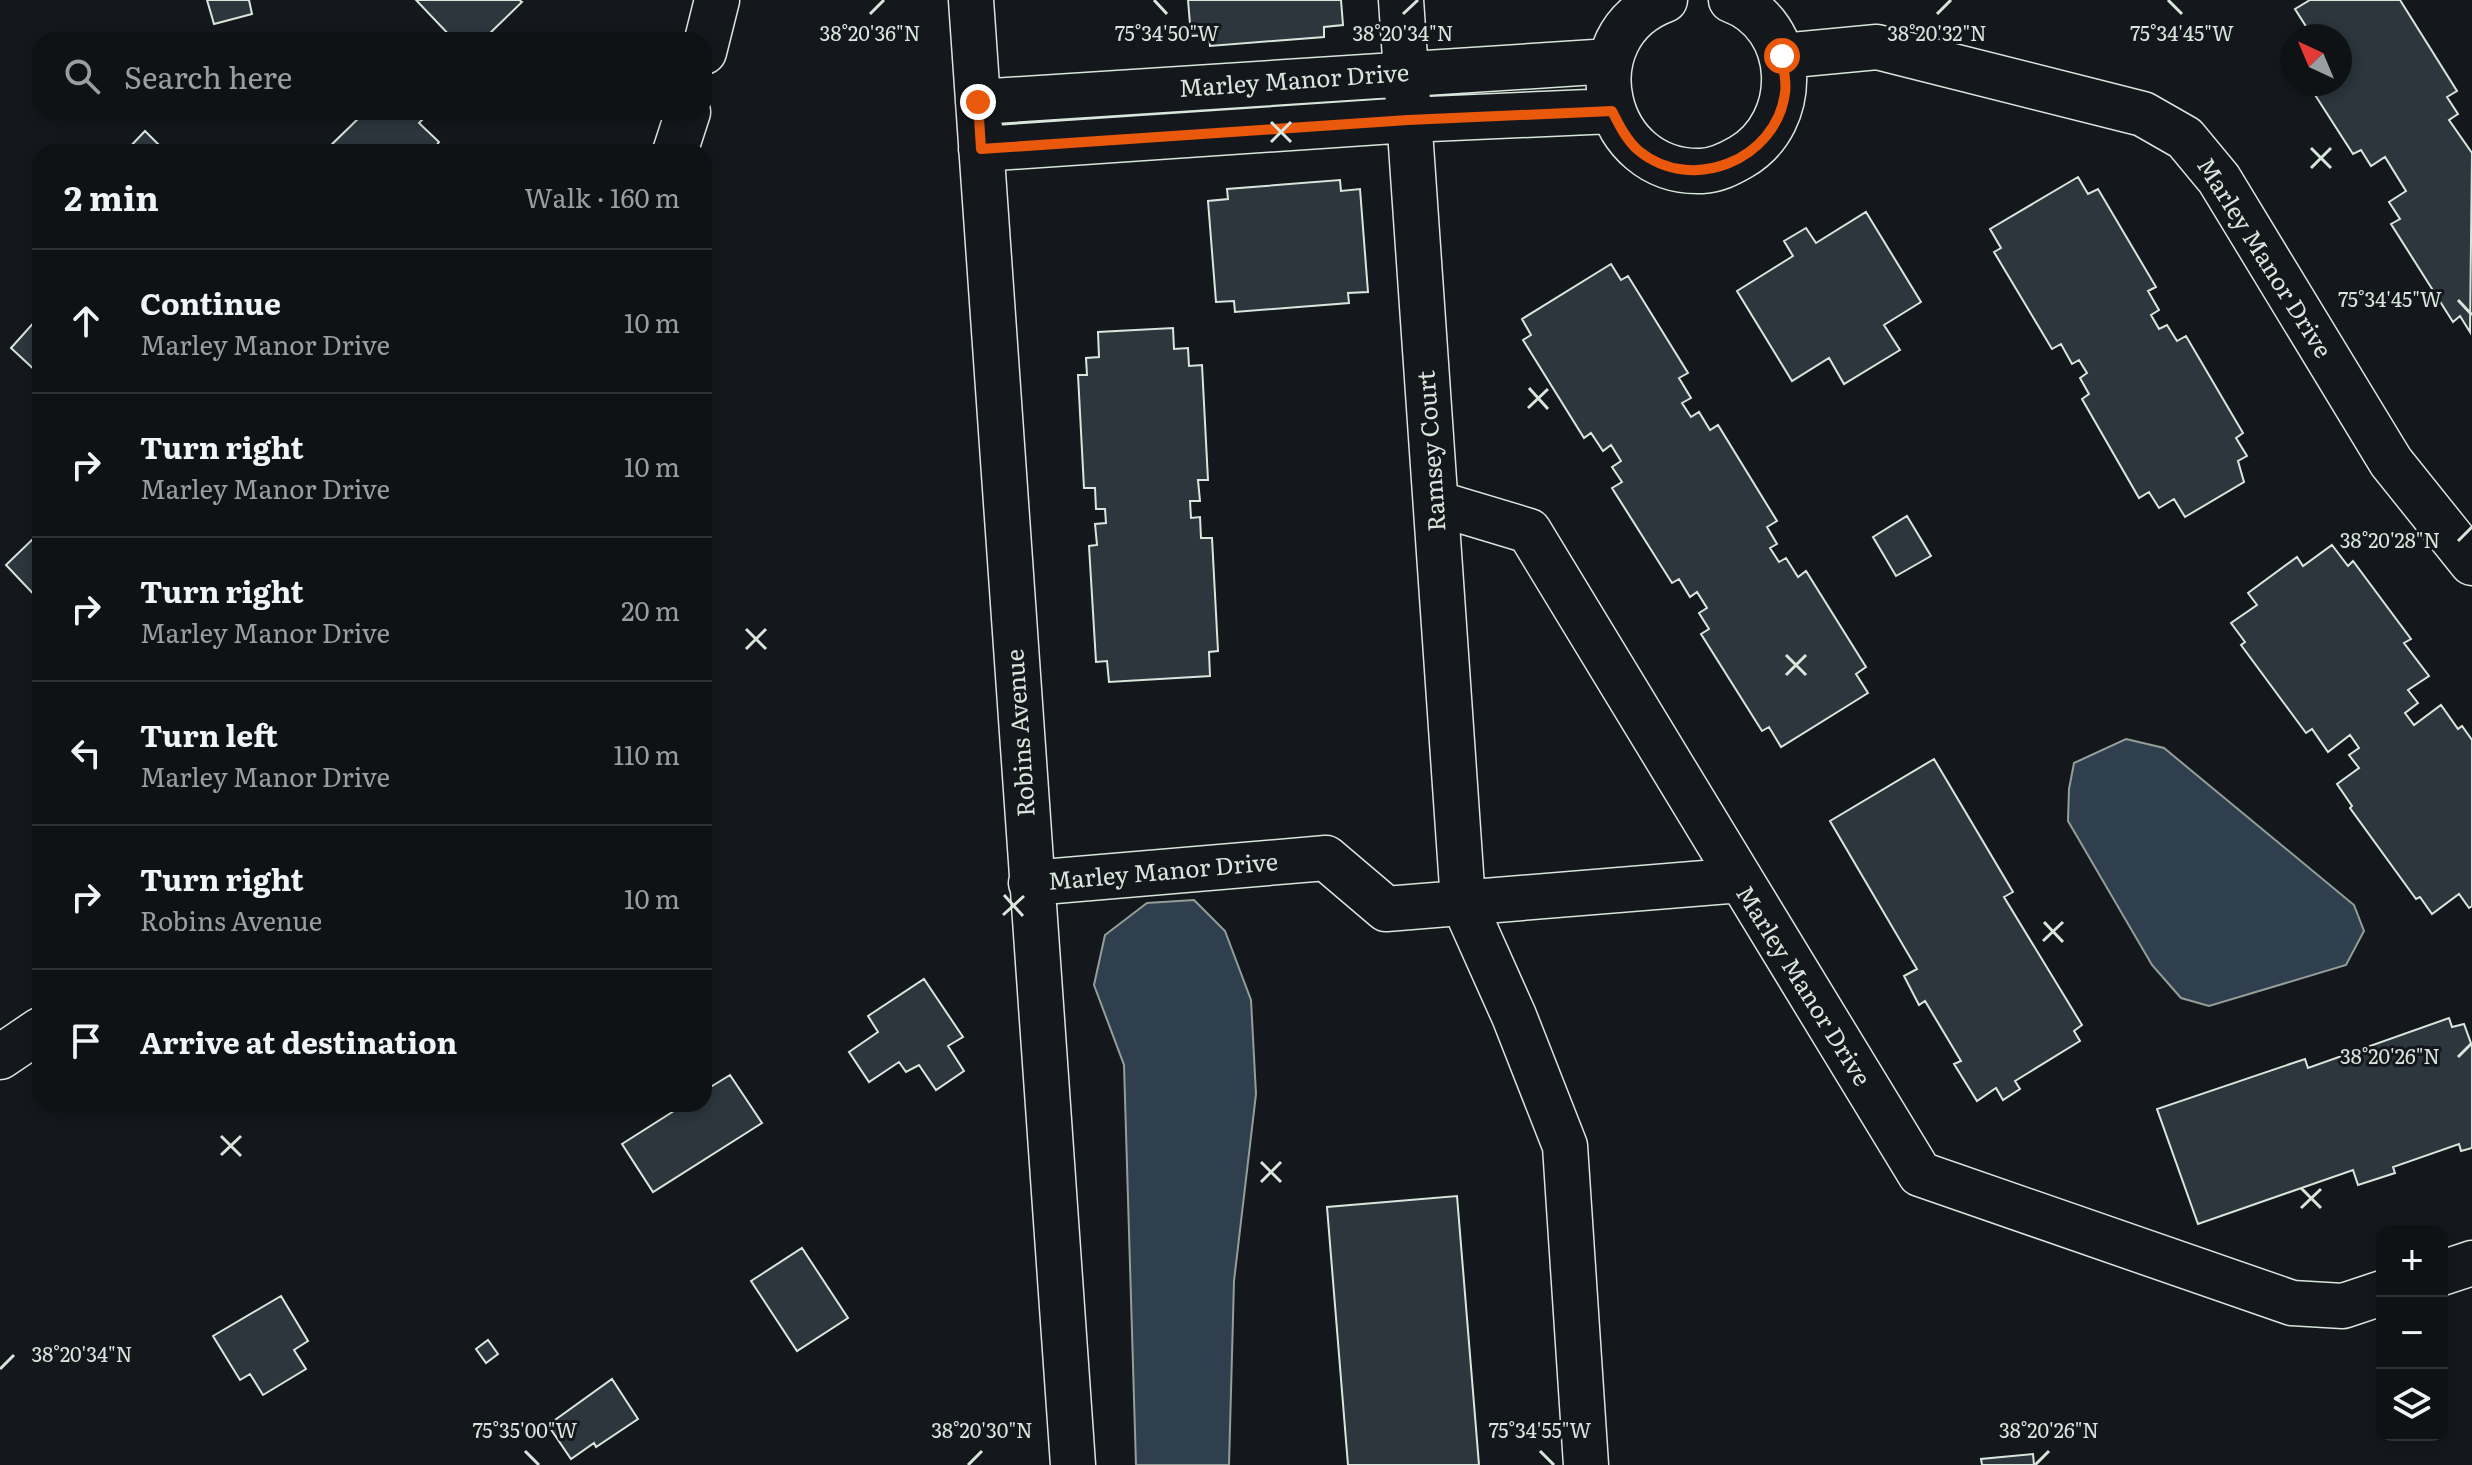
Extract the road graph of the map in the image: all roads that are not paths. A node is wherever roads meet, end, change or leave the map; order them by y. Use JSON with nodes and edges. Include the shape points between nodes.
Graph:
{"nodes":[{"id":1,"x":717,"y":0,"type":"edge"},
{"id":2,"x":971,"y":0,"type":"edge"},
{"id":3,"x":1401,"y":0,"type":"edge"},
{"id":4,"x":1665,"y":0,"type":"edge"},
{"id":5,"x":1731,"y":0,"type":"edge"},
{"id":6,"x":709,"y":32,"type":"edge"},
{"id":7,"x":1782,"y":56,"type":"junction"},
{"id":8,"x":1610,"y":61,"type":"junction"},
{"id":9,"x":1406,"y":74,"type":"junction"},
{"id":10,"x":978,"y":102,"type":"junction"},
{"id":11,"x":1612,"y":111,"type":"junction"},
{"id":12,"x":685,"y":120,"type":"edge"},
{"id":13,"x":1408,"y":120,"type":"junction"},
{"id":14,"x":678,"y":144,"type":"edge"},
{"id":15,"x":981,"y":149,"type":"junction"},
{"id":16,"x":1436,"y":503,"type":"junction"},
{"id":17,"x":2472,"y":563,"type":"edge"},
{"id":18,"x":1741,"y":880,"type":"junction"},
{"id":19,"x":1031,"y":883,"type":"junction"},
{"id":20,"x":1463,"y":902,"type":"junction"},
{"id":21,"x":32,"y":1035,"type":"edge"},
{"id":22,"x":0,"y":1057,"type":"edge"},
{"id":23,"x":2472,"y":1263,"type":"edge"},
{"id":24,"x":2448,"y":1271,"type":"edge"},
{"id":25,"x":2376,"y":1295,"type":"edge"},
{"id":26,"x":1073,"y":1465,"type":"edge"},
{"id":27,"x":1586,"y":1465,"type":"edge"}],
"edges":[{"from":1,"to":6,"type":"street"},
{"from":2,"to":10,"type":"street","name":"Robins Avenue"},
{"from":3,"to":9,"type":"street","name":"Ramsey Court"},
{"from":4,"to":8,"type":"street","via":[[1626,26]]},
{"from":5,"to":7,"type":"street","via":[[1764,23]]},
{"from":7,"to":11,"type":"street","via":[[1785,93],[1774,127],[1757,148],[1725,167],[1670,167],[1639,151]]},
{"from":7,"to":17,"type":"street","name":"Marley Manor Drive","via":[[1877,47],[2143,114],[2185,138],[2219,179],[2391,462]]},
{"from":8,"to":9,"type":"street","name":"Marley Manor Drive"},
{"from":8,"to":11,"type":"street"},
{"from":9,"to":10,"type":"street","name":"Marley Manor Drive"},
{"from":9,"to":13,"type":"street","name":"Ramsey Court"},
{"from":10,"to":15,"type":"street","name":"Robins Avenue"},
{"from":11,"to":13,"type":"street","name":"Marley Manor Drive"},
{"from":12,"to":14,"type":"street"},
{"from":13,"to":15,"type":"street","name":"Marley Manor Drive"},
{"from":13,"to":16,"type":"street","name":"Ramsey Court"},
{"from":15,"to":19,"type":"street","name":"Robins Avenue"},
{"from":16,"to":18,"type":"street","via":[[1529,531]]},
{"from":16,"to":20,"type":"street","name":"Ramsey Court"},
{"from":18,"to":20,"type":"street","name":"Marley Manor Drive"},
{"from":18,"to":25,"type":"street","name":"Marley Manor Drive","via":[[1920,1174],[2292,1303],[2343,1306]]},
{"from":19,"to":20,"type":"street","name":"Marley Manor Drive","via":[[1326,858],[1386,909]]},
{"from":19,"to":26,"type":"street","name":"Robins Avenue"},
{"from":20,"to":27,"type":"street","via":[[1565,1146]]},
{"from":21,"to":22,"type":"street"},
{"from":23,"to":24,"type":"street"}]}
